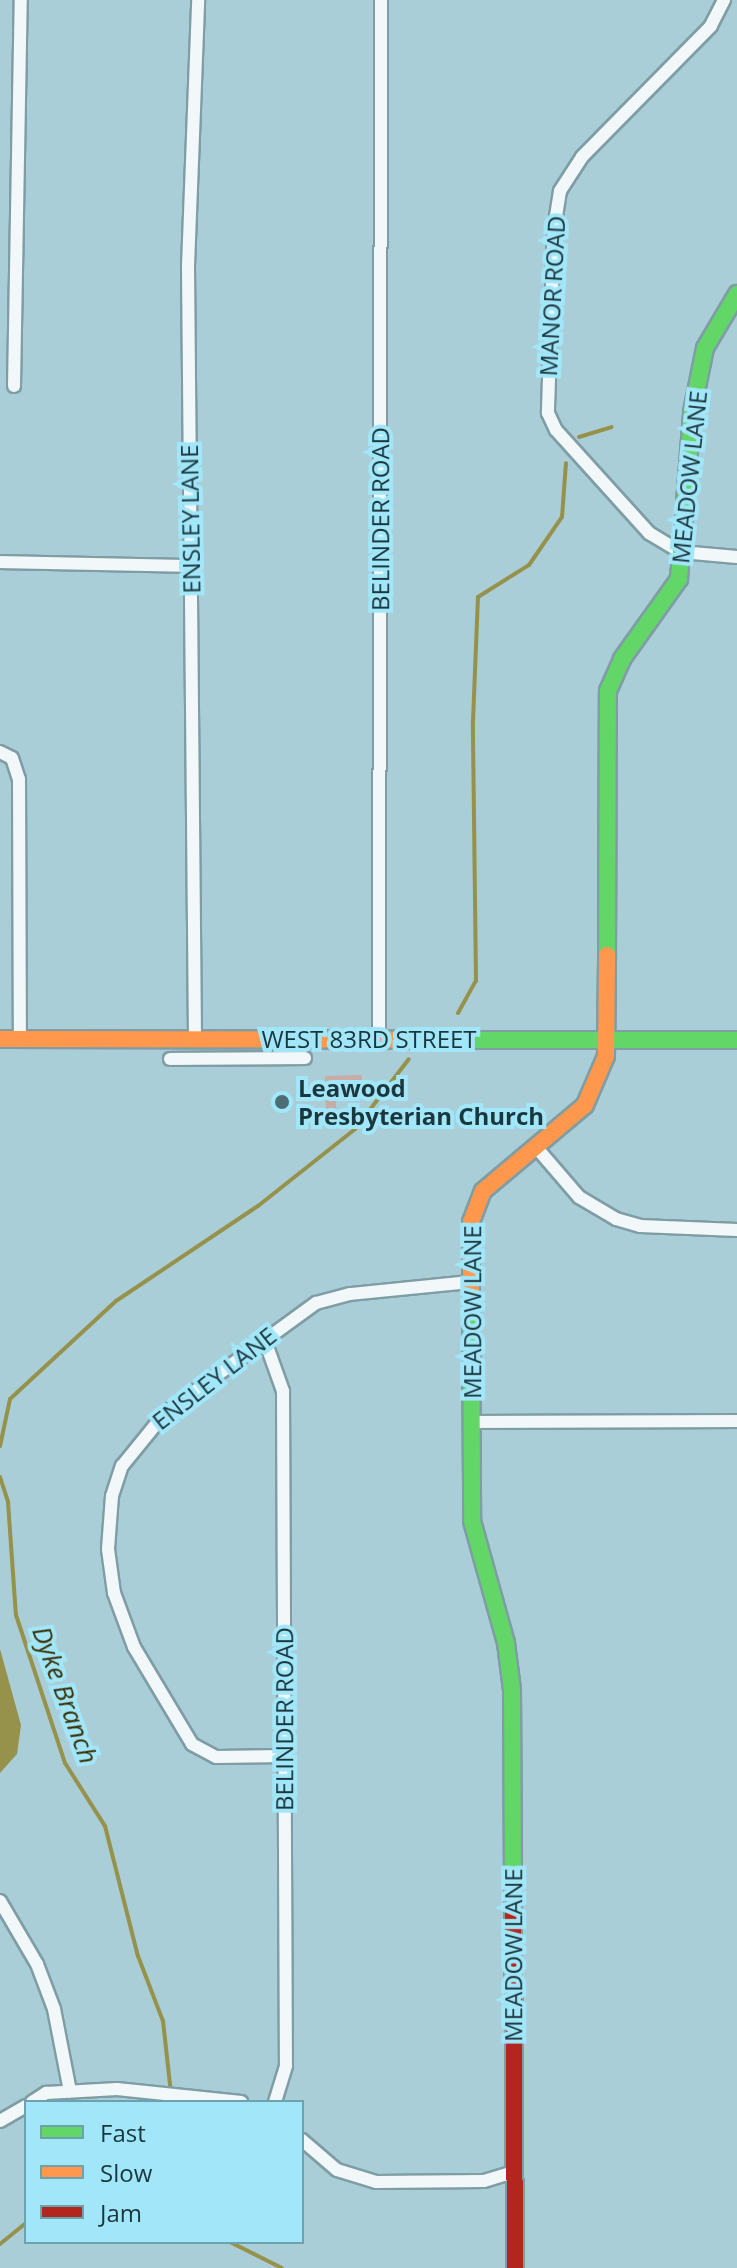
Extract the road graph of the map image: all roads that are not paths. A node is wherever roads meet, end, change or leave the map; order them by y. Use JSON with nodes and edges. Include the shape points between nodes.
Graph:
{"nodes":[{"id":1,"x":21,"y":0,"type":"edge"},
{"id":2,"x":198,"y":0,"type":"edge"},
{"id":3,"x":381,"y":0,"type":"edge"},
{"id":4,"x":724,"y":0,"type":"edge"},
{"id":5,"x":737,"y":294,"type":"edge"},
{"id":6,"x":14,"y":386,"type":"dead end"},
{"id":7,"x":681,"y":552,"type":"junction"},
{"id":8,"x":737,"y":557,"type":"edge"},
{"id":9,"x":0,"y":562,"type":"edge"},
{"id":10,"x":191,"y":566,"type":"junction"},
{"id":11,"x":0,"y":752,"type":"edge"},
{"id":12,"x":20,"y":1038,"type":"junction"},
{"id":13,"x":195,"y":1038,"type":"junction"},
{"id":14,"x":0,"y":1039,"type":"edge"},
{"id":15,"x":379,"y":1039,"type":"junction"},
{"id":16,"x":608,"y":1040,"type":"junction"},
{"id":17,"x":737,"y":1040,"type":"edge"},
{"id":18,"x":305,"y":1058,"type":"dead end"},
{"id":19,"x":170,"y":1059,"type":"dead end"},
{"id":20,"x":536,"y":1147,"type":"junction"},
{"id":21,"x":737,"y":1230,"type":"edge"},
{"id":22,"x":471,"y":1282,"type":"junction"},
{"id":23,"x":264,"y":1338,"type":"junction"},
{"id":24,"x":737,"y":1421,"type":"edge"},
{"id":25,"x":472,"y":1422,"type":"junction"},
{"id":26,"x":284,"y":1756,"type":"junction"},
{"id":27,"x":0,"y":1901,"type":"edge"},
{"id":28,"x":70,"y":2091,"type":"junction"},
{"id":29,"x":35,"y":2100,"type":"edge"},
{"id":30,"x":225,"y":2100,"type":"edge"},
{"id":31,"x":276,"y":2100,"type":"edge"},
{"id":32,"x":24,"y":2107,"type":"edge"},
{"id":33,"x":0,"y":2121,"type":"edge"},
{"id":34,"x":304,"y":2142,"type":"edge"},
{"id":35,"x":514,"y":2172,"type":"junction"},
{"id":36,"x":515,"y":2268,"type":"edge"}],
"edges":[{"from":1,"to":6,"type":"street"},
{"from":2,"to":10,"type":"street","name":"ENSLEY LANE","via":[[188,167]]},
{"from":3,"to":15,"type":"street","name":"BELINDER ROAD"},
{"from":4,"to":7,"type":"street","name":"MANOR ROAD","via":[[696,43],[573,167],[560,191],[554,228],[548,413],[556,430],[649,533]]},
{"from":5,"to":7,"type":"street","name":"MEADOW LANE","via":[[705,348],[686,454]]},
{"from":7,"to":8,"type":"street"},
{"from":7,"to":16,"type":"street","name":"MEADOW LANE","via":[[679,579],[622,659],[608,691]]},
{"from":9,"to":10,"type":"street"},
{"from":10,"to":13,"type":"street","name":"ENSLEY LANE"},
{"from":11,"to":12,"type":"street","via":[[12,758],[19,779]]},
{"from":12,"to":13,"type":"street","name":"WEST 83RD STREET"},
{"from":12,"to":14,"type":"street","name":"WEST 83RD STREET"},
{"from":13,"to":15,"type":"street","name":"WEST 83RD STREET"},
{"from":15,"to":16,"type":"street","name":"WEST 83RD STREET"},
{"from":16,"to":17,"type":"street","name":"WEST 83RD STREET"},
{"from":16,"to":20,"type":"street","name":"MEADOW LANE","via":[[585,1105]]},
{"from":18,"to":19,"type":"street"},
{"from":20,"to":21,"type":"street","via":[[579,1197],[616,1219],[640,1226]]},
{"from":20,"to":22,"type":"street","name":"MEADOW LANE","via":[[500,1174],[476,1202]]},
{"from":22,"to":23,"type":"street","name":"ENSLEY LANE","via":[[339,1296],[299,1313]]},
{"from":22,"to":25,"type":"street","name":"MEADOW LANE"},
{"from":23,"to":26,"type":"street","name":"BELINDER ROAD","via":[[283,1391]]},
{"from":23,"to":26,"type":"street","name":"ENSLEY LANE","via":[[165,1413],[137,1442],[112,1496],[108,1549],[114,1593],[129,1635],[192,1744],[216,1757]]},
{"from":24,"to":25,"type":"street"},
{"from":25,"to":35,"type":"street","name":"MEADOW LANE","via":[[473,1535],[511,1669]]},
{"from":26,"to":31,"type":"street","name":"BELINDER ROAD","via":[[286,2066]]},
{"from":27,"to":28,"type":"street","via":[[37,1964],[54,2009]]},
{"from":28,"to":29,"type":"street","via":[[46,2093]]},
{"from":28,"to":30,"type":"street","via":[[142,2091]]},
{"from":32,"to":33,"type":"street"},
{"from":34,"to":35,"type":"street","via":[[337,2170],[376,2182],[484,2181]]},
{"from":35,"to":36,"type":"street","name":"MEADOW LANE"}]}
